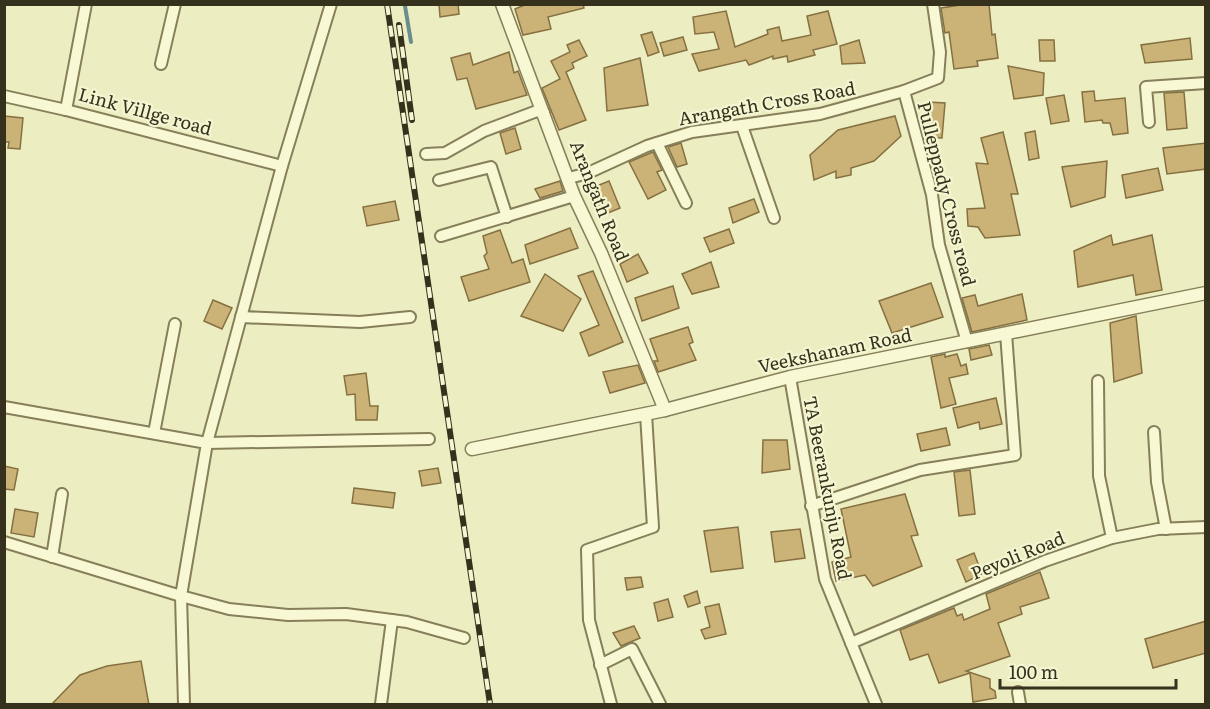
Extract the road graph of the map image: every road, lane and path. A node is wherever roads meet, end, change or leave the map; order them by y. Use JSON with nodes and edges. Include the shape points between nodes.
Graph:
{"nodes":[{"id":1,"x":86,"y":4,"type":"edge"},
{"id":2,"x":175,"y":4,"type":"edge"},
{"id":3,"x":331,"y":4,"type":"edge"},
{"id":4,"x":502,"y":4,"type":"edge"},
{"id":5,"x":933,"y":4,"type":"edge"},
{"id":6,"x":160,"y":64,"type":"dead end"},
{"id":7,"x":1206,"y":83,"type":"edge"},
{"id":8,"x":904,"y":92,"type":"junction"},
{"id":9,"x":4,"y":96,"type":"edge"},
{"id":10,"x":66,"y":110,"type":"junction"},
{"id":11,"x":544,"y":113,"type":"junction"},
{"id":12,"x":1149,"y":122,"type":"dead end"},
{"id":13,"x":742,"y":126,"type":"junction"},
{"id":14,"x":657,"y":143,"type":"junction"},
{"id":15,"x":426,"y":154,"type":"dead end"},
{"id":16,"x":282,"y":166,"type":"junction"},
{"id":17,"x":569,"y":178,"type":"junction"},
{"id":18,"x":439,"y":180,"type":"dead end"},
{"id":19,"x":574,"y":196,"type":"junction"},
{"id":20,"x":686,"y":203,"type":"dead end"},
{"id":21,"x":507,"y":217,"type":"junction"},
{"id":22,"x":774,"y":218,"type":"dead end"},
{"id":23,"x":441,"y":236,"type":"dead end"},
{"id":24,"x":1206,"y":292,"type":"edge"},
{"id":25,"x":241,"y":317,"type":"junction"},
{"id":26,"x":410,"y":317,"type":"dead end"},
{"id":27,"x":175,"y":324,"type":"dead end"},
{"id":28,"x":1005,"y":333,"type":"junction"},
{"id":29,"x":967,"y":342,"type":"junction"},
{"id":30,"x":790,"y":376,"type":"junction"},
{"id":31,"x":1098,"y":381,"type":"dead end"},
{"id":32,"x":4,"y":407,"type":"edge"},
{"id":33,"x":665,"y":410,"type":"junction"},
{"id":34,"x":646,"y":414,"type":"junction"},
{"id":35,"x":1154,"y":432,"type":"dead end"},
{"id":36,"x":154,"y":433,"type":"junction"},
{"id":37,"x":429,"y":439,"type":"dead end"},
{"id":38,"x":207,"y":443,"type":"junction"},
{"id":39,"x":472,"y":449,"type":"dead end"},
{"id":40,"x":62,"y":494,"type":"dead end"},
{"id":41,"x":811,"y":506,"type":"junction"},
{"id":42,"x":1206,"y":527,"type":"edge"},
{"id":43,"x":1166,"y":529,"type":"junction"},
{"id":44,"x":1112,"y":538,"type":"junction"},
{"id":45,"x":4,"y":542,"type":"edge"},
{"id":46,"x":52,"y":557,"type":"junction"},
{"id":47,"x":181,"y":596,"type":"junction"},
{"id":48,"x":392,"y":620,"type":"junction"},
{"id":49,"x":464,"y":638,"type":"dead end"},
{"id":50,"x":851,"y":643,"type":"junction"},
{"id":51,"x":600,"y":665,"type":"junction"},
{"id":52,"x":184,"y":705,"type":"edge"},
{"id":53,"x":381,"y":705,"type":"edge"},
{"id":54,"x":611,"y":705,"type":"edge"},
{"id":55,"x":660,"y":705,"type":"edge"},
{"id":56,"x":876,"y":705,"type":"edge"}],
"edges":[{"from":1,"to":10,"type":"street","name":"Link Villge road"},
{"from":2,"to":6,"type":"street"},
{"from":3,"to":16,"type":"street"},
{"from":4,"to":11,"type":"street","name":"Arangath Road"},
{"from":5,"to":8,"type":"street","name":"Pulleppady Cross road","via":[[940,52],[938,78]]},
{"from":7,"to":12,"type":"street","via":[[1146,87]]},
{"from":8,"to":13,"type":"street","name":"Arangath Cross Road","via":[[820,114]]},
{"from":8,"to":29,"type":"street","name":"Pulleppady Cross road","via":[[932,195],[939,245]]},
{"from":9,"to":10,"type":"street"},
{"from":10,"to":16,"type":"street","name":"Link Villge road"},
{"from":11,"to":15,"type":"street","via":[[537,111],[491,128],[445,153]]},
{"from":11,"to":17,"type":"street","name":"Arangath Road"},
{"from":13,"to":14,"type":"street","name":"Arangath Cross Road","via":[[692,132]]},
{"from":13,"to":22,"type":"street"},
{"from":14,"to":17,"type":"street","name":"Arangath Cross Road"},
{"from":14,"to":20,"type":"street"},
{"from":16,"to":25,"type":"street"},
{"from":17,"to":19,"type":"street","name":"Arangath Road"},
{"from":18,"to":21,"type":"street","via":[[491,167]]},
{"from":19,"to":21,"type":"street"},
{"from":19,"to":33,"type":"street","name":"Arangath Road"},
{"from":21,"to":23,"type":"street"},
{"from":24,"to":28,"type":"street","name":"Veekshanam Road"},
{"from":25,"to":26,"type":"street","via":[[360,322]]},
{"from":25,"to":38,"type":"street"},
{"from":27,"to":36,"type":"street"},
{"from":28,"to":29,"type":"street","name":"Veekshanam Road"},
{"from":28,"to":41,"type":"street","via":[[1015,455],[920,470]]},
{"from":29,"to":30,"type":"street","name":"Veekshanam Road"},
{"from":30,"to":33,"type":"street","name":"Veekshanam Road"},
{"from":30,"to":41,"type":"street","name":"TA Beerankunju Road"},
{"from":31,"to":44,"type":"street","via":[[1099,476]]},
{"from":32,"to":36,"type":"street"},
{"from":33,"to":34,"type":"street","name":"Veekshanam Road"},
{"from":34,"to":39,"type":"street","name":"Veekshanam Road"},
{"from":34,"to":51,"type":"street","via":[[653,527],[586,550],[589,620]]},
{"from":35,"to":43,"type":"street","via":[[1156,482]]},
{"from":36,"to":38,"type":"street"},
{"from":37,"to":38,"type":"street"},
{"from":38,"to":47,"type":"street"},
{"from":40,"to":46,"type":"street"},
{"from":41,"to":50,"type":"street","name":"TA Beerankunju Road","via":[[825,579]]},
{"from":42,"to":43,"type":"street","name":"Peyoli Road"},
{"from":43,"to":44,"type":"street","name":"Peyoli Road"},
{"from":44,"to":50,"type":"street","name":"Peyoli Road","via":[[1045,561]]},
{"from":45,"to":46,"type":"street"},
{"from":46,"to":47,"type":"street"},
{"from":47,"to":48,"type":"street","via":[[229,609]]},
{"from":47,"to":52,"type":"street"},
{"from":48,"to":49,"type":"street"},
{"from":48,"to":53,"type":"street"},
{"from":50,"to":56,"type":"street","name":"TA Beerankunju Road"},
{"from":51,"to":54,"type":"street"},
{"from":51,"to":55,"type":"street","via":[[632,649]]}]}
